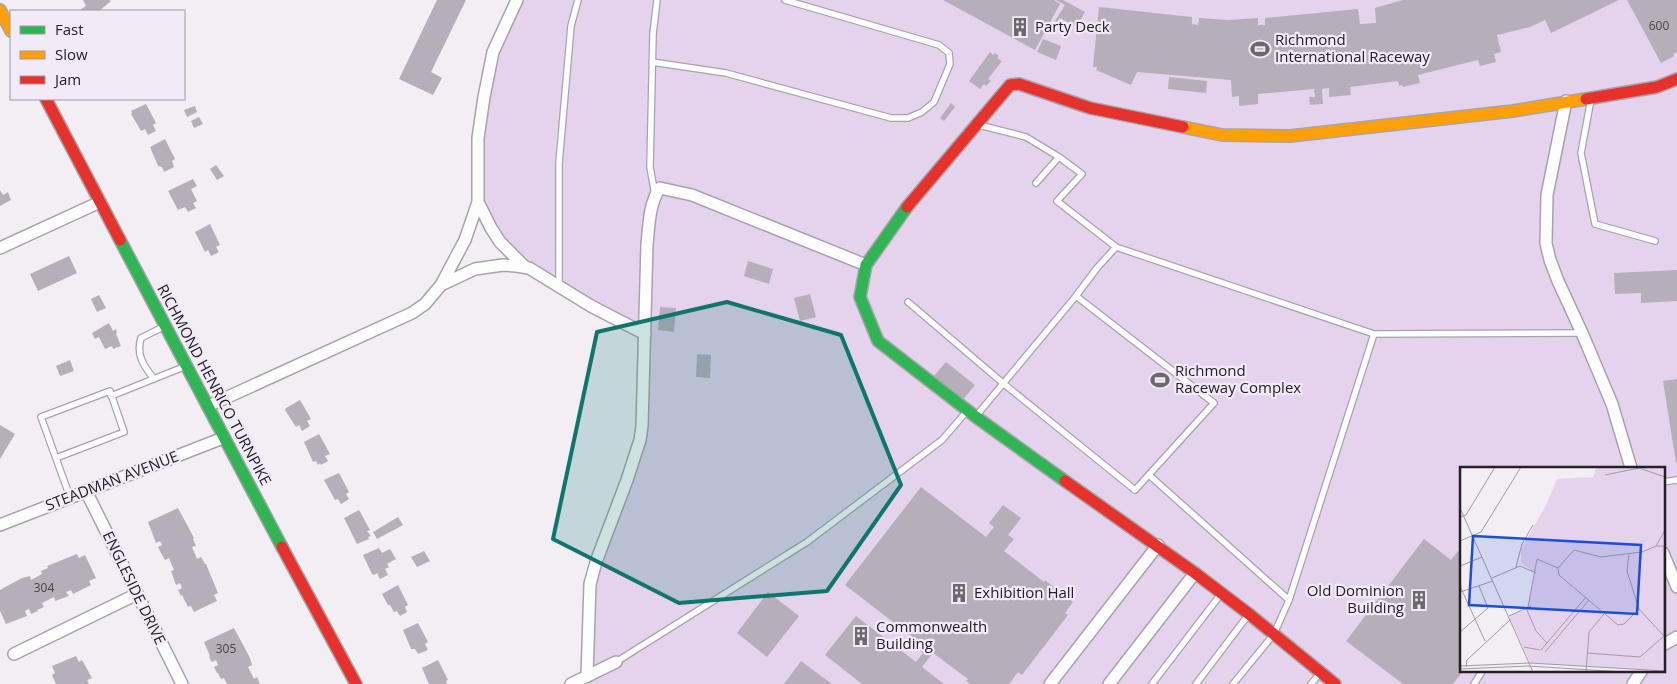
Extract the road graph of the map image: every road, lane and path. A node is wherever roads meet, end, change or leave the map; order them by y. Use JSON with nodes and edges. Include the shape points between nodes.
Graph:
{"nodes":[{"id":1,"x":517,"y":0,"type":"edge"},
{"id":2,"x":578,"y":0,"type":"edge"},
{"id":3,"x":657,"y":0,"type":"edge"},
{"id":4,"x":785,"y":0,"type":"edge"},
{"id":5,"x":0,"y":10,"type":"edge"},
{"id":6,"x":10,"y":30,"type":"edge"},
{"id":7,"x":652,"y":62,"type":"junction"},
{"id":8,"x":1677,"y":79,"type":"edge"},
{"id":9,"x":1592,"y":97,"type":"junction"},
{"id":10,"x":47,"y":100,"type":"edge"},
{"id":11,"x":1566,"y":101,"type":"junction"},
{"id":12,"x":977,"y":125,"type":"junction"},
{"id":13,"x":1059,"y":157,"type":"junction"},
{"id":14,"x":1036,"y":183,"type":"dead end"},
{"id":15,"x":655,"y":195,"type":"junction"},
{"id":16,"x":100,"y":202,"type":"junction"},
{"id":17,"x":478,"y":202,"type":"junction"},
{"id":18,"x":1655,"y":241,"type":"dead end"},
{"id":19,"x":1116,"y":247,"type":"junction"},
{"id":20,"x":0,"y":248,"type":"edge"},
{"id":21,"x":866,"y":265,"type":"junction"},
{"id":22,"x":525,"y":267,"type":"junction"},
{"id":23,"x":441,"y":285,"type":"junction"},
{"id":24,"x":559,"y":286,"type":"junction"},
{"id":25,"x":1076,"y":296,"type":"junction"},
{"id":26,"x":908,"y":302,"type":"dead end"},
{"id":27,"x":166,"y":325,"type":"junction"},
{"id":28,"x":1582,"y":333,"type":"junction"},
{"id":29,"x":645,"y":334,"type":"junction"},
{"id":30,"x":1374,"y":334,"type":"junction"},
{"id":31,"x":187,"y":366,"type":"junction"},
{"id":32,"x":154,"y":379,"type":"junction"},
{"id":33,"x":1004,"y":384,"type":"junction"},
{"id":34,"x":111,"y":396,"type":"junction"},
{"id":35,"x":208,"y":406,"type":"junction"},
{"id":36,"x":971,"y":414,"type":"junction"},
{"id":37,"x":223,"y":438,"type":"junction"},
{"id":38,"x":56,"y":458,"type":"junction"},
{"id":39,"x":1630,"y":463,"type":"edge"},
{"id":40,"x":1149,"y":475,"type":"junction"},
{"id":41,"x":1677,"y":480,"type":"edge"},
{"id":42,"x":1664,"y":482,"type":"edge"},
{"id":43,"x":86,"y":491,"type":"junction"},
{"id":44,"x":70,"y":497,"type":"junction"},
{"id":45,"x":0,"y":525,"type":"edge"},
{"id":46,"x":1158,"y":545,"type":"junction"},
{"id":47,"x":1664,"y":555,"type":"edge"},
{"id":48,"x":1194,"y":573,"type":"junction"},
{"id":49,"x":1677,"y":587,"type":"edge"},
{"id":50,"x":137,"y":594,"type":"junction"},
{"id":51,"x":1222,"y":594,"type":"junction"},
{"id":52,"x":1289,"y":600,"type":"junction"},
{"id":53,"x":1249,"y":614,"type":"junction"},
{"id":54,"x":1274,"y":634,"type":"junction"},
{"id":55,"x":1677,"y":636,"type":"edge"},
{"id":56,"x":1664,"y":645,"type":"edge"},
{"id":57,"x":14,"y":654,"type":"dead end"},
{"id":58,"x":616,"y":662,"type":"joint"},
{"id":59,"x":1321,"y":672,"type":"junction"},
{"id":60,"x":1482,"y":672,"type":"edge"},
{"id":61,"x":1641,"y":672,"type":"edge"},
{"id":62,"x":586,"y":676,"type":"junction"},
{"id":63,"x":182,"y":684,"type":"edge"},
{"id":64,"x":356,"y":684,"type":"edge"},
{"id":65,"x":571,"y":684,"type":"edge"},
{"id":66,"x":1050,"y":684,"type":"edge"},
{"id":67,"x":1109,"y":684,"type":"edge"},
{"id":68,"x":1152,"y":684,"type":"edge"},
{"id":69,"x":1196,"y":684,"type":"edge"},
{"id":70,"x":1233,"y":684,"type":"edge"},
{"id":71,"x":1311,"y":684,"type":"edge"},
{"id":72,"x":1335,"y":684,"type":"edge"},
{"id":73,"x":1474,"y":684,"type":"edge"},
{"id":74,"x":1633,"y":684,"type":"edge"}],
"edges":[{"from":1,"to":17,"type":"street","via":[[493,52],[484,97],[478,138]]},
{"from":2,"to":24,"type":"lane","via":[[571,26],[559,162]]},
{"from":3,"to":7,"type":"lane"},
{"from":4,"to":7,"type":"lane","via":[[939,45],[949,53],[950,64],[934,102],[908,118],[891,118],[726,73]]},
{"from":5,"to":6,"type":"street"},
{"from":7,"to":15,"type":"lane","via":[[650,167]]},
{"from":8,"to":9,"type":"street","via":[[1657,87]]},
{"from":9,"to":11,"type":"street"},
{"from":9,"to":18,"type":"lane","via":[[1581,153],[1595,224]]},
{"from":10,"to":16,"type":"street","name":"RICHMOND HENRICO TURNPIKE"},
{"from":11,"to":12,"type":"street","via":[[1513,111],[1290,136],[1222,135],[1090,108],[1019,84],[1010,85]]},
{"from":11,"to":28,"type":"street","via":[[1547,196],[1546,243],[1555,274]]},
{"from":12,"to":13,"type":"lane","via":[[1026,137]]},
{"from":12,"to":21,"type":"street","via":[[908,206]]},
{"from":13,"to":14,"type":"lane"},
{"from":13,"to":19,"type":"lane","via":[[1082,174],[1057,201]]},
{"from":15,"to":21,"type":"street","via":[[660,188],[692,194]]},
{"from":15,"to":29,"type":"street","via":[[647,244]]},
{"from":16,"to":20,"type":"street"},
{"from":16,"to":27,"type":"street","name":"RICHMOND HENRICO TURNPIKE"},
{"from":17,"to":22,"type":"street","via":[[500,242]]},
{"from":17,"to":23,"type":"street","via":[[465,240]]},
{"from":19,"to":25,"type":"lane"},
{"from":19,"to":30,"type":"lane"},
{"from":21,"to":36,"type":"street","via":[[860,298],[878,341]]},
{"from":22,"to":23,"type":"street","via":[[484,267]]},
{"from":22,"to":24,"type":"street"},
{"from":23,"to":35,"type":"street","via":[[412,313]]},
{"from":24,"to":29,"type":"street"},
{"from":25,"to":33,"type":"lane"},
{"from":25,"to":40,"type":"lane","via":[[1214,403]]},
{"from":26,"to":33,"type":"lane"},
{"from":27,"to":31,"type":"street","name":"RICHMOND HENRICO TURNPIKE"},
{"from":27,"to":32,"type":"lane","via":[[141,338],[139,344],[142,364]]},
{"from":28,"to":30,"type":"lane"},
{"from":28,"to":39,"type":"street","via":[[1612,404]]},
{"from":29,"to":62,"type":"street","via":[[641,433],[590,584]]},
{"from":30,"to":52,"type":"lane"},
{"from":31,"to":32,"type":"lane"},
{"from":31,"to":35,"type":"street","name":"RICHMOND HENRICO TURNPIKE"},
{"from":32,"to":34,"type":"lane"},
{"from":33,"to":36,"type":"lane"},
{"from":33,"to":40,"type":"lane","via":[[1135,490]]},
{"from":34,"to":38,"type":"lane","via":[[124,432]]},
{"from":34,"to":38,"type":"lane","via":[[110,391],[41,416]]},
{"from":35,"to":37,"type":"street","name":"RICHMOND HENRICO TURNPIKE"},
{"from":36,"to":46,"type":"street"},
{"from":36,"to":58,"type":"lane","via":[[942,440],[807,542]]},
{"from":37,"to":43,"type":"street","name":"STEADMAN AVENUE"},
{"from":37,"to":64,"type":"street","name":"RICHMOND HENRICO TURNPIKE"},
{"from":38,"to":44,"type":"lane"},
{"from":40,"to":52,"type":"lane"},
{"from":41,"to":42,"type":"lane"},
{"from":43,"to":44,"type":"street","name":"STEADMAN AVENUE"},
{"from":43,"to":50,"type":"street","name":"ENGLESIDE DRIVE"},
{"from":44,"to":45,"type":"street","name":"STEADMAN AVENUE"},
{"from":46,"to":48,"type":"street"},
{"from":46,"to":66,"type":"street"},
{"from":47,"to":49,"type":"street"},
{"from":48,"to":51,"type":"street"},
{"from":48,"to":67,"type":"street"},
{"from":50,"to":57,"type":"street"},
{"from":50,"to":63,"type":"street","name":"ENGLESIDE DRIVE"},
{"from":51,"to":53,"type":"street"},
{"from":51,"to":68,"type":"lane"},
{"from":52,"to":54,"type":"lane"},
{"from":53,"to":54,"type":"street"},
{"from":53,"to":69,"type":"lane"},
{"from":54,"to":59,"type":"street"},
{"from":54,"to":70,"type":"lane"},
{"from":55,"to":56,"type":"street"},
{"from":58,"to":62,"type":"street"},
{"from":59,"to":71,"type":"lane"},
{"from":59,"to":72,"type":"street"},
{"from":60,"to":73,"type":"lane"},
{"from":61,"to":74,"type":"street"},
{"from":62,"to":65,"type":"street"}]}
